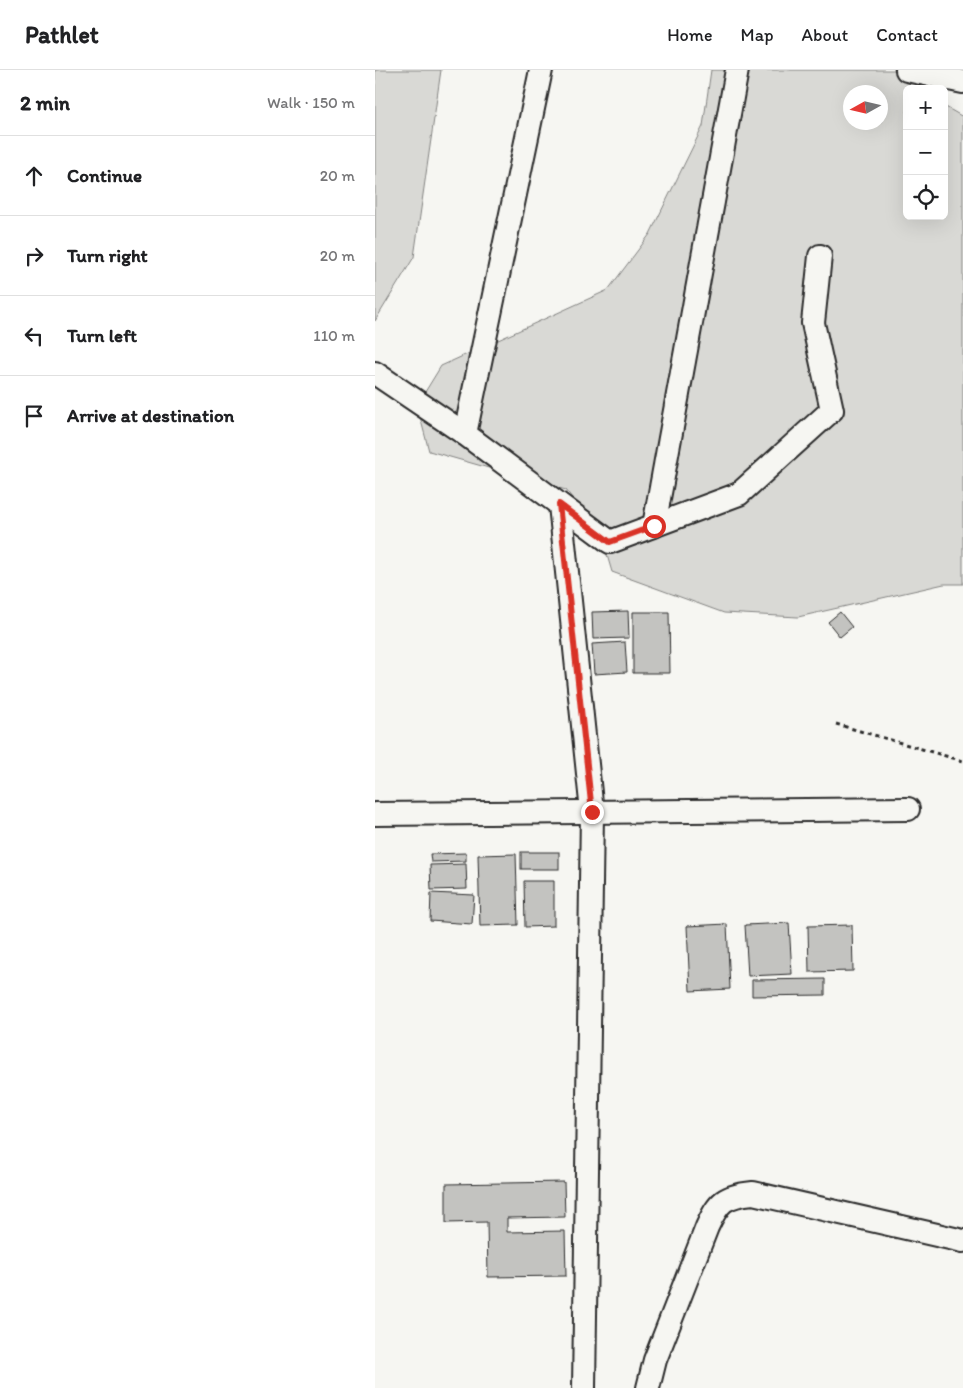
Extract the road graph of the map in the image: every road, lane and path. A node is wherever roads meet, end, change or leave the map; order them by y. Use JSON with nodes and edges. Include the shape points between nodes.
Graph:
{"nodes":[{"id":1,"x":541,"y":70,"type":"edge"},
{"id":2,"x":737,"y":70,"type":"edge"},
{"id":3,"x":907,"y":70,"type":"edge"},
{"id":4,"x":963,"y":82,"type":"edge"},
{"id":5,"x":820,"y":256,"type":"dead end"},
{"id":6,"x":375,"y":373,"type":"edge"},
{"id":7,"x":465,"y":434,"type":"junction"},
{"id":8,"x":559,"y":504,"type":"junction"},
{"id":9,"x":654,"y":526,"type":"junction"},
{"id":10,"x":836,"y":724,"type":"dead end"},
{"id":11,"x":963,"y":761,"type":"edge"},
{"id":12,"x":908,"y":809,"type":"dead end"},
{"id":13,"x":592,"y":812,"type":"junction"},
{"id":14,"x":375,"y":814,"type":"edge"},
{"id":15,"x":963,"y":1240,"type":"edge"},
{"id":16,"x":584,"y":1388,"type":"edge"},
{"id":17,"x":648,"y":1388,"type":"edge"}],
"edges":[{"from":1,"to":7,"type":"street"},
{"from":2,"to":9,"type":"street"},
{"from":3,"to":4,"type":"street"},
{"from":5,"to":9,"type":"street","via":[[813,323],[832,410],[739,494]]},
{"from":6,"to":7,"type":"street"},
{"from":7,"to":8,"type":"street"},
{"from":8,"to":9,"type":"street","via":[[610,542]]},
{"from":8,"to":13,"type":"street"},
{"from":10,"to":11,"type":"path"},
{"from":12,"to":13,"type":"street"},
{"from":13,"to":14,"type":"street"},
{"from":13,"to":16,"type":"street"},
{"from":15,"to":17,"type":"street","via":[[753,1194],[734,1195],[716,1208],[707,1227],[655,1360]]}]}
